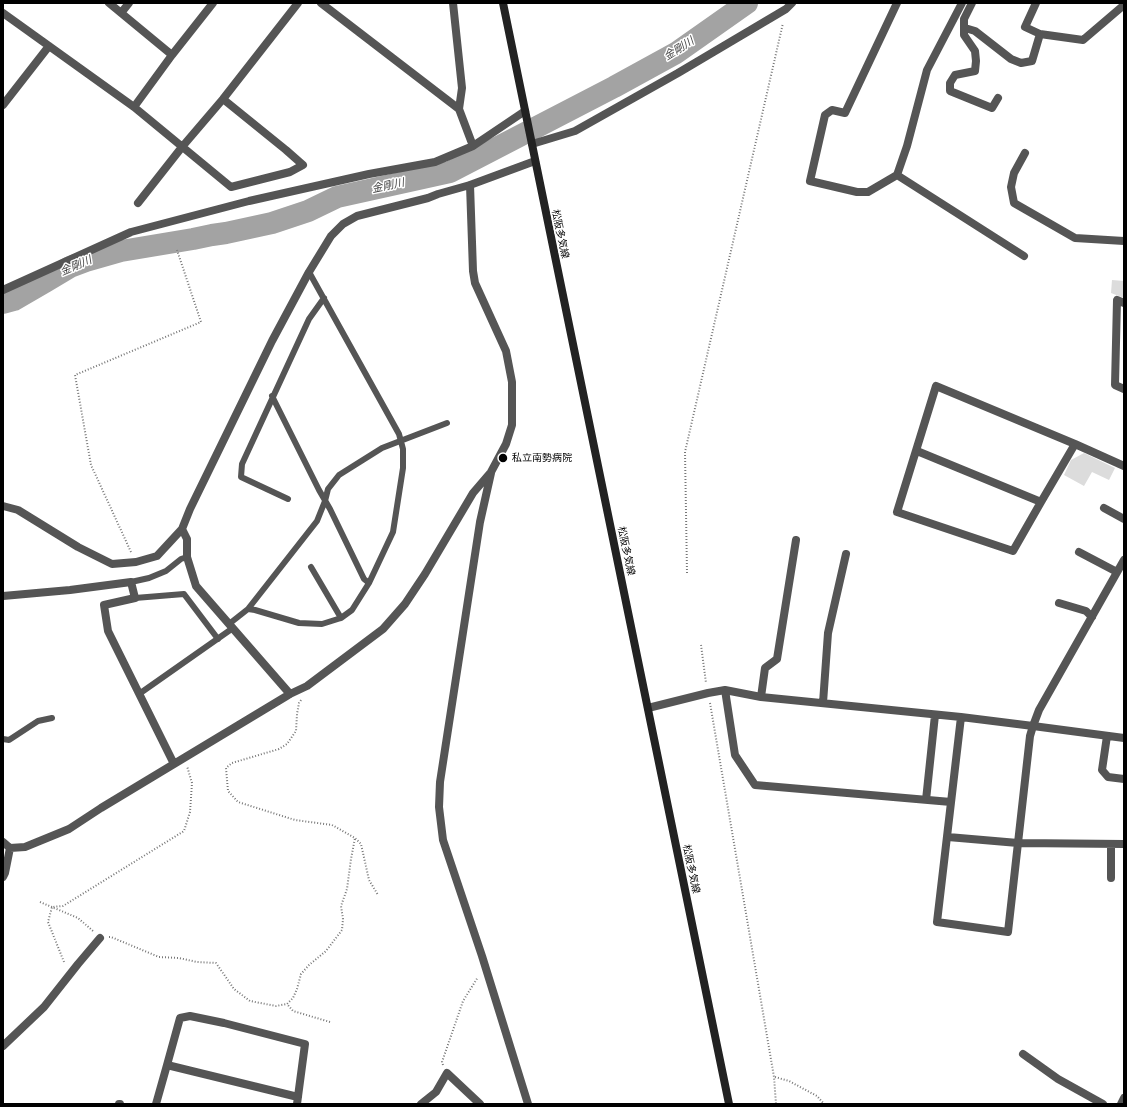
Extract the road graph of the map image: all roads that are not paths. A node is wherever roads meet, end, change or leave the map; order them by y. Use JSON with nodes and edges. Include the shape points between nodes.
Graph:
{"nodes":[{"id":1,"x":109,"y":3,"type":"edge"},
{"id":2,"x":129,"y":3,"type":"edge"},
{"id":3,"x":214,"y":3,"type":"edge"},
{"id":4,"x":298,"y":3,"type":"edge"},
{"id":5,"x":322,"y":3,"type":"edge"},
{"id":6,"x":453,"y":3,"type":"edge"},
{"id":7,"x":503,"y":3,"type":"edge"},
{"id":8,"x":792,"y":3,"type":"edge"},
{"id":9,"x":897,"y":3,"type":"edge"},
{"id":10,"x":962,"y":3,"type":"edge"},
{"id":11,"x":972,"y":3,"type":"edge"},
{"id":12,"x":1036,"y":3,"type":"edge"},
{"id":13,"x":1124,"y":6,"type":"edge"},
{"id":14,"x":3,"y":13,"type":"edge"},
{"id":15,"x":121,"y":13,"type":"junction"},
{"id":16,"x":965,"y":28,"type":"junction"},
{"id":17,"x":1040,"y":34,"type":"junction"},
{"id":18,"x":49,"y":46,"type":"junction"},
{"id":19,"x":172,"y":55,"type":"junction"},
{"id":20,"x":998,"y":98,"type":"dead end"},
{"id":21,"x":223,"y":99,"type":"junction"},
{"id":22,"x":3,"y":105,"type":"edge"},
{"id":23,"x":134,"y":107,"type":"junction"},
{"id":24,"x":460,"y":110,"type":"junction"},
{"id":25,"x":526,"y":115,"type":"junction"},
{"id":26,"x":531,"y":141,"type":"junction"},
{"id":27,"x":473,"y":146,"type":"junction"},
{"id":28,"x":182,"y":147,"type":"junction"},
{"id":29,"x":1025,"y":153,"type":"dead end"},
{"id":30,"x":535,"y":161,"type":"junction"},
{"id":31,"x":897,"y":175,"type":"junction"},
{"id":32,"x":470,"y":186,"type":"junction"},
{"id":33,"x":138,"y":203,"type":"dead end"},
{"id":34,"x":1124,"y":241,"type":"edge"},
{"id":35,"x":1024,"y":256,"type":"dead end"},
{"id":36,"x":309,"y":272,"type":"junction"},
{"id":37,"x":3,"y":290,"type":"edge"},
{"id":38,"x":324,"y":298,"type":"junction"},
{"id":39,"x":1124,"y":303,"type":"edge"},
{"id":40,"x":1124,"y":389,"type":"edge"},
{"id":41,"x":272,"y":396,"type":"junction"},
{"id":42,"x":447,"y":423,"type":"dead end"},
{"id":43,"x":400,"y":441,"type":"junction"},
{"id":44,"x":1075,"y":444,"type":"junction"},
{"id":45,"x":917,"y":451,"type":"junction"},
{"id":46,"x":1124,"y":466,"type":"edge"},
{"id":47,"x":491,"y":472,"type":"junction"},
{"id":48,"x":288,"y":499,"type":"dead end"},
{"id":49,"x":325,"y":501,"type":"junction"},
{"id":50,"x":1041,"y":502,"type":"junction"},
{"id":51,"x":3,"y":506,"type":"edge"},
{"id":52,"x":1104,"y":508,"type":"dead end"},
{"id":53,"x":1124,"y":519,"type":"edge"},
{"id":54,"x":182,"y":529,"type":"junction"},
{"id":55,"x":796,"y":540,"type":"dead end"},
{"id":56,"x":1078,"y":552,"type":"dead end"},
{"id":57,"x":846,"y":554,"type":"dead end"},
{"id":58,"x":187,"y":557,"type":"junction"},
{"id":59,"x":1124,"y":560,"type":"edge"},
{"id":60,"x":310,"y":566,"type":"dead end"},
{"id":61,"x":1117,"y":572,"type":"junction"},
{"id":62,"x":131,"y":582,"type":"junction"},
{"id":63,"x":369,"y":583,"type":"junction"},
{"id":64,"x":3,"y":596,"type":"edge"},
{"id":65,"x":135,"y":598,"type":"junction"},
{"id":66,"x":1059,"y":603,"type":"dead end"},
{"id":67,"x":248,"y":609,"type":"junction"},
{"id":68,"x":1092,"y":617,"type":"junction"},
{"id":69,"x":341,"y":618,"type":"junction"},
{"id":70,"x":231,"y":626,"type":"junction"},
{"id":71,"x":218,"y":639,"type":"junction"},
{"id":72,"x":725,"y":690,"type":"junction"},
{"id":73,"x":139,"y":694,"type":"junction"},
{"id":74,"x":290,"y":694,"type":"junction"},
{"id":75,"x":760,"y":697,"type":"junction"},
{"id":76,"x":823,"y":703,"type":"junction"},
{"id":77,"x":648,"y":708,"type":"junction"},
{"id":78,"x":936,"y":714,"type":"junction"},
{"id":79,"x":961,"y":717,"type":"junction"},
{"id":80,"x":52,"y":718,"type":"dead end"},
{"id":81,"x":1033,"y":726,"type":"junction"},
{"id":82,"x":1106,"y":736,"type":"junction"},
{"id":83,"x":1124,"y":738,"type":"edge"},
{"id":84,"x":3,"y":739,"type":"edge"},
{"id":85,"x":174,"y":764,"type":"junction"},
{"id":86,"x":1124,"y":778,"type":"edge"},
{"id":87,"x":926,"y":800,"type":"junction"},
{"id":88,"x":951,"y":802,"type":"junction"},
{"id":89,"x":948,"y":837,"type":"junction"},
{"id":90,"x":3,"y":842,"type":"edge"},
{"id":91,"x":1018,"y":843,"type":"junction"},
{"id":92,"x":1111,"y":844,"type":"junction"},
{"id":93,"x":1124,"y":844,"type":"edge"},
{"id":94,"x":10,"y":848,"type":"junction"},
{"id":95,"x":3,"y":877,"type":"edge"},
{"id":96,"x":1111,"y":878,"type":"dead end"},
{"id":97,"x":100,"y":938,"type":"road end"},
{"id":98,"x":3,"y":1046,"type":"edge"},
{"id":99,"x":1022,"y":1054,"type":"dead end"},
{"id":100,"x":168,"y":1065,"type":"junction"},
{"id":101,"x":1124,"y":1098,"type":"edge"},
{"id":102,"x":298,"y":1100,"type":"edge"},
{"id":103,"x":156,"y":1104,"type":"edge"},
{"id":104,"x":422,"y":1104,"type":"edge"},
{"id":105,"x":480,"y":1104,"type":"edge"},
{"id":106,"x":528,"y":1104,"type":"edge"},
{"id":107,"x":729,"y":1104,"type":"edge"},
{"id":108,"x":1103,"y":1104,"type":"edge"},
{"id":109,"x":1121,"y":1104,"type":"edge"}],
"edges":[{"from":1,"to":15,"type":"street"},
{"from":2,"to":15,"type":"street"},
{"from":3,"to":19,"type":"street"},
{"from":4,"to":21,"type":"street"},
{"from":5,"to":24,"type":"street"},
{"from":6,"to":24,"type":"street","via":[[462,88]]},
{"from":7,"to":25,"type":"main road","name":"松阪多気線"},
{"from":8,"to":26,"type":"street","via":[[678,73],[575,131]]},
{"from":9,"to":31,"type":"street","via":[[845,113],[832,110],[825,115],[810,181],[857,192],[868,192]]},
{"from":10,"to":31,"type":"street","via":[[927,70],[908,146]]},
{"from":11,"to":16,"type":"street","via":[[964,19]]},
{"from":12,"to":17,"type":"street","via":[[1024,27]]},
{"from":13,"to":17,"type":"street","via":[[1083,40]]},
{"from":14,"to":18,"type":"street"},
{"from":15,"to":19,"type":"street"},
{"from":16,"to":17,"type":"street","via":[[975,31],[1020,63],[1032,61]]},
{"from":16,"to":20,"type":"street","via":[[964,35],[974,52],[975,71],[955,75],[950,83],[950,91],[992,108]]},
{"from":18,"to":22,"type":"street"},
{"from":18,"to":23,"type":"street"},
{"from":19,"to":23,"type":"street"},
{"from":21,"to":28,"type":"street"},
{"from":21,"to":28,"type":"street","via":[[303,165],[290,172],[231,187]]},
{"from":23,"to":28,"type":"street"},
{"from":24,"to":27,"type":"street"},
{"from":25,"to":26,"type":"main road","name":"松阪多気線"},
{"from":25,"to":27,"type":"street"},
{"from":26,"to":30,"type":"main road","name":"松阪多気線"},
{"from":27,"to":37,"type":"street","via":[[435,162],[264,198],[131,232]]},
{"from":28,"to":33,"type":"street"},
{"from":29,"to":34,"type":"street","via":[[1014,173],[1011,187],[1014,203],[1075,238]]},
{"from":30,"to":32,"type":"street"},
{"from":30,"to":77,"type":"main road","name":"松阪多気線"},
{"from":31,"to":35,"type":"street"},
{"from":32,"to":36,"type":"street","via":[[357,216],[343,224],[331,236]]},
{"from":32,"to":47,"type":"street","via":[[475,283],[506,351],[512,382],[512,425],[506,444]]},
{"from":36,"to":38,"type":"lane"},
{"from":36,"to":54,"type":"street","via":[[272,341]]},
{"from":38,"to":41,"type":"lane","via":[[309,319]]},
{"from":38,"to":43,"type":"lane","via":[[399,434]]},
{"from":39,"to":40,"type":"street","via":[[1117,300],[1115,385]]},
{"from":41,"to":48,"type":"lane","via":[[242,464],[241,476]]},
{"from":41,"to":49,"type":"lane"},
{"from":42,"to":43,"type":"lane"},
{"from":43,"to":49,"type":"lane","via":[[382,448],[339,475],[328,489]]},
{"from":43,"to":63,"type":"lane","via":[[403,449],[403,468],[393,532]]},
{"from":44,"to":45,"type":"street","via":[[936,386]]},
{"from":44,"to":46,"type":"street"},
{"from":44,"to":50,"type":"street"},
{"from":45,"to":50,"type":"street"},
{"from":45,"to":50,"type":"street","via":[[897,512],[1013,551]]},
{"from":47,"to":74,"type":"street","via":[[473,493],[405,604],[384,629],[307,686]]},
{"from":47,"to":106,"type":"street","via":[[479,530],[438,807],[443,840]]},
{"from":49,"to":63,"type":"lane","via":[[364,579]]},
{"from":49,"to":67,"type":"lane","via":[[317,521]]},
{"from":51,"to":54,"type":"street","via":[[18,510],[78,547],[112,564],[136,562],[157,556]]},
{"from":52,"to":53,"type":"street"},
{"from":54,"to":58,"type":"street","via":[[187,539]]},
{"from":55,"to":75,"type":"street","via":[[777,659],[765,668]]},
{"from":56,"to":61,"type":"street"},
{"from":57,"to":76,"type":"street","via":[[828,633]]},
{"from":58,"to":62,"type":"lane","via":[[166,571]]},
{"from":58,"to":70,"type":"street","via":[[196,586]]},
{"from":59,"to":61,"type":"street"},
{"from":60,"to":69,"type":"lane"},
{"from":61,"to":68,"type":"street"},
{"from":62,"to":64,"type":"street"},
{"from":62,"to":65,"type":"street"},
{"from":63,"to":69,"type":"lane","via":[[352,610]]},
{"from":65,"to":71,"type":"lane","via":[[184,594]]},
{"from":65,"to":73,"type":"street","via":[[104,605],[108,631]]},
{"from":66,"to":68,"type":"street","via":[[1086,611]]},
{"from":67,"to":69,"type":"lane","via":[[299,623],[322,624]]},
{"from":67,"to":70,"type":"lane"},
{"from":68,"to":81,"type":"street","via":[[1039,710]]},
{"from":70,"to":71,"type":"lane"},
{"from":70,"to":74,"type":"street"},
{"from":71,"to":73,"type":"lane"},
{"from":72,"to":75,"type":"street"},
{"from":72,"to":77,"type":"street"},
{"from":72,"to":87,"type":"street","via":[[735,755],[755,785]]},
{"from":73,"to":85,"type":"street"},
{"from":74,"to":85,"type":"street"},
{"from":75,"to":76,"type":"street"},
{"from":76,"to":78,"type":"street"},
{"from":77,"to":107,"type":"main road","name":"松阪多気線"},
{"from":78,"to":79,"type":"street"},
{"from":78,"to":87,"type":"street"},
{"from":79,"to":81,"type":"street"},
{"from":79,"to":88,"type":"street"},
{"from":80,"to":84,"type":"lane","via":[[38,721],[9,740]]},
{"from":81,"to":82,"type":"street"},
{"from":81,"to":91,"type":"street"},
{"from":82,"to":83,"type":"street"},
{"from":82,"to":86,"type":"street","via":[[1102,770],[1108,777]]},
{"from":85,"to":94,"type":"street","via":[[69,829],[25,847]]},
{"from":87,"to":88,"type":"street"},
{"from":88,"to":89,"type":"street"},
{"from":89,"to":91,"type":"street"},
{"from":89,"to":91,"type":"street","via":[[937,922],[1008,932]]},
{"from":90,"to":94,"type":"street"},
{"from":91,"to":92,"type":"street"},
{"from":92,"to":93,"type":"street"},
{"from":92,"to":96,"type":"street"},
{"from":94,"to":95,"type":"street"},
{"from":97,"to":98,"type":"street","via":[[44,1007]]},
{"from":99,"to":108,"type":"street","via":[[1058,1079]]},
{"from":100,"to":102,"type":"street"},
{"from":100,"to":102,"type":"street","via":[[180,1018],[190,1016],[305,1044]]},
{"from":100,"to":103,"type":"street"},
{"from":101,"to":109,"type":"street"},
{"from":104,"to":105,"type":"street","via":[[436,1092],[447,1073]]}]}
